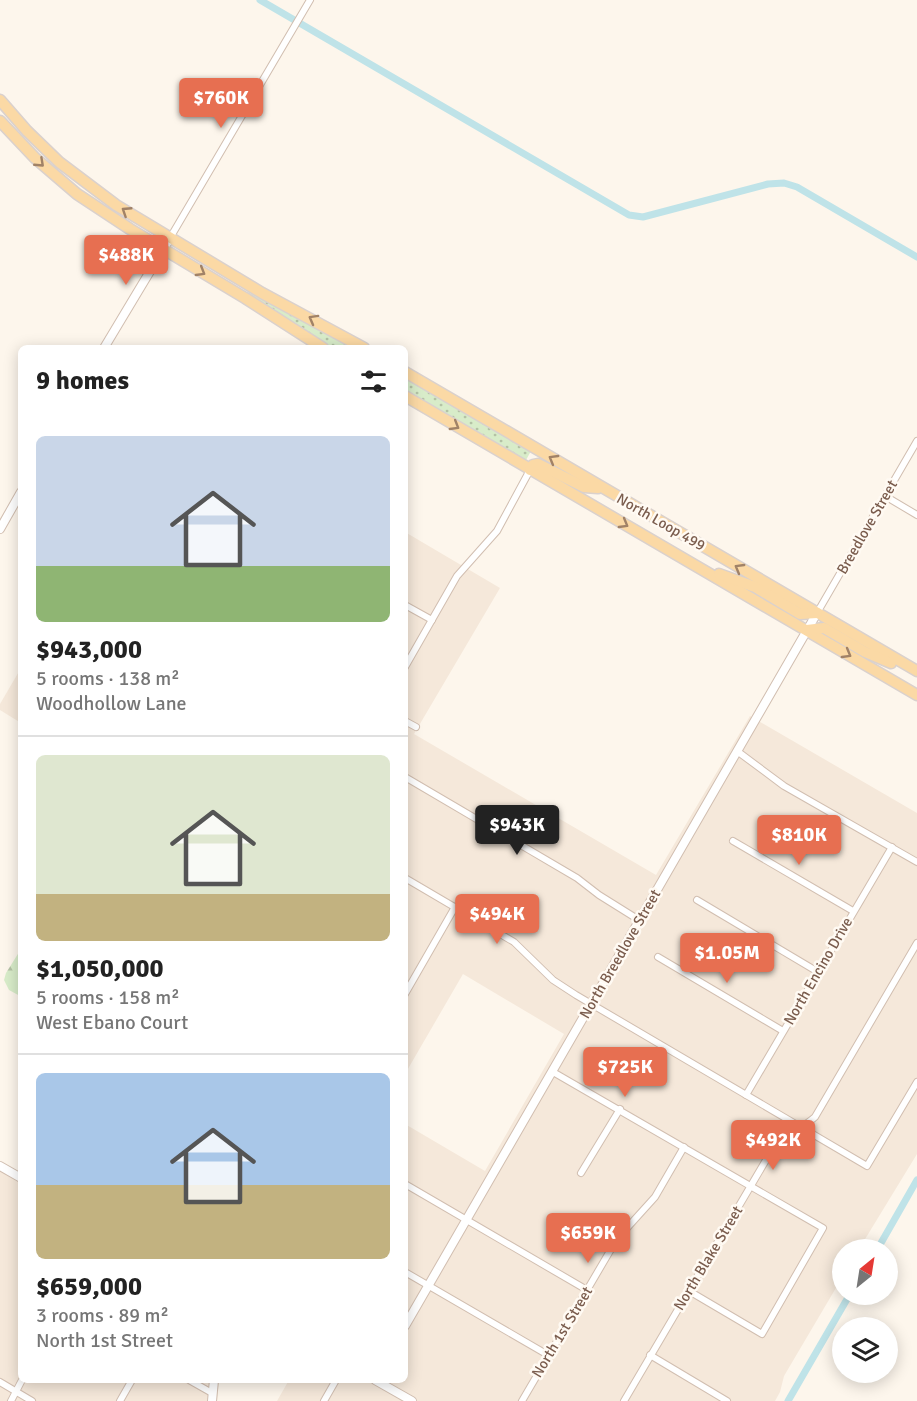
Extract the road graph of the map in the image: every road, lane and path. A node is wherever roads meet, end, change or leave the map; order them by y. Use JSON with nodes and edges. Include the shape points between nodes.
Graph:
{"nodes":[{"id":1,"x":310,"y":0,"type":"edge"},
{"id":2,"x":0,"y":100,"type":"edge"},
{"id":3,"x":0,"y":121,"type":"edge"},
{"id":4,"x":170,"y":238,"type":"junction"},
{"id":5,"x":163,"y":249,"type":"junction"},
{"id":6,"x":106,"y":345,"type":"edge"},
{"id":7,"x":318,"y":345,"type":"edge"},
{"id":8,"x":358,"y":345,"type":"edge"},
{"id":9,"x":408,"y":374,"type":"edge"},
{"id":10,"x":408,"y":398,"type":"edge"},
{"id":11,"x":917,"y":441,"type":"edge"},
{"id":12,"x":530,"y":470,"type":"junction"},
{"id":13,"x":602,"y":488,"type":"junction"},
{"id":14,"x":885,"y":496,"type":"junction"},
{"id":15,"x":18,"y":497,"type":"edge"},
{"id":16,"x":917,"y":515,"type":"edge"},
{"id":17,"x":0,"y":529,"type":"edge"},
{"id":18,"x":699,"y":568,"type":"junction"},
{"id":19,"x":408,"y":607,"type":"edge"},
{"id":20,"x":817,"y":613,"type":"junction"},
{"id":21,"x":432,"y":620,"type":"junction"},
{"id":22,"x":807,"y":630,"type":"junction"},
{"id":23,"x":408,"y":662,"type":"edge"},
{"id":24,"x":917,"y":672,"type":"edge"},
{"id":25,"x":917,"y":695,"type":"edge"},
{"id":26,"x":408,"y":723,"type":"edge"},
{"id":27,"x":416,"y":727,"type":"dead end"},
{"id":28,"x":737,"y":751,"type":"junction"},
{"id":29,"x":408,"y":779,"type":"edge"},
{"id":30,"x":733,"y":841,"type":"dead end"},
{"id":31,"x":892,"y":847,"type":"junction"},
{"id":32,"x":917,"y":862,"type":"edge"},
{"id":33,"x":408,"y":880,"type":"edge"},
{"id":34,"x":697,"y":900,"type":"dead end"},
{"id":35,"x":456,"y":907,"type":"junction"},
{"id":36,"x":853,"y":911,"type":"junction"},
{"id":37,"x":639,"y":920,"type":"junction"},
{"id":38,"x":917,"y":943,"type":"edge"},
{"id":39,"x":658,"y":957,"type":"dead end"},
{"id":40,"x":818,"y":972,"type":"junction"},
{"id":41,"x":408,"y":989,"type":"edge"},
{"id":42,"x":591,"y":1004,"type":"junction"},
{"id":43,"x":783,"y":1031,"type":"junction"},
{"id":44,"x":553,"y":1072,"type":"junction"},
{"id":45,"x":917,"y":1082,"type":"edge"},
{"id":46,"x":746,"y":1095,"type":"junction"},
{"id":47,"x":620,"y":1109,"type":"junction"},
{"id":48,"x":802,"y":1128,"type":"junction"},
{"id":49,"x":684,"y":1147,"type":"junction"},
{"id":50,"x":0,"y":1166,"type":"edge"},
{"id":51,"x":581,"y":1173,"type":"dead end"},
{"id":52,"x":18,"y":1176,"type":"edge"},
{"id":53,"x":408,"y":1186,"type":"edge"},
{"id":54,"x":750,"y":1186,"type":"junction"},
{"id":55,"x":468,"y":1220,"type":"junction"},
{"id":56,"x":408,"y":1274,"type":"edge"},
{"id":57,"x":429,"y":1286,"type":"junction"},
{"id":58,"x":587,"y":1290,"type":"junction"},
{"id":59,"x":689,"y":1291,"type":"junction"},
{"id":60,"x":408,"y":1321,"type":"edge"},
{"id":61,"x":650,"y":1355,"type":"junction"},
{"id":62,"x":548,"y":1356,"type":"junction"},
{"id":63,"x":0,"y":1382,"type":"edge"},
{"id":64,"x":20,"y":1383,"type":"edge"},
{"id":65,"x":130,"y":1383,"type":"edge"},
{"id":66,"x":193,"y":1383,"type":"edge"},
{"id":67,"x":334,"y":1383,"type":"edge"},
{"id":68,"x":380,"y":1383,"type":"edge"},
{"id":69,"x":16,"y":1391,"type":"junction"},
{"id":70,"x":212,"y":1397,"type":"edge"},
{"id":71,"x":11,"y":1401,"type":"edge"},
{"id":72,"x":32,"y":1401,"type":"edge"},
{"id":73,"x":120,"y":1401,"type":"edge"},
{"id":74,"x":324,"y":1401,"type":"edge"},
{"id":75,"x":412,"y":1401,"type":"edge"},
{"id":76,"x":522,"y":1401,"type":"edge"},
{"id":77,"x":624,"y":1401,"type":"edge"},
{"id":78,"x":727,"y":1401,"type":"edge"}],
"edges":[{"from":1,"to":4,"type":"street"},
{"from":4,"to":2,"type":"main road","one_way":true,"via":[[67,169]]},
{"from":3,"to":5,"type":"main road","one_way":true,"via":[[77,194]]},
{"from":4,"to":5,"type":"street"},
{"from":8,"to":4,"type":"main road","one_way":true},
{"from":5,"to":6,"type":"street"},
{"from":5,"to":7,"type":"main road","one_way":true},
{"from":13,"to":9,"type":"main road","name":"North Loop 499","one_way":true},
{"from":10,"to":12,"type":"main road","name":"North Loop 499","one_way":true},
{"from":11,"to":14,"type":"street","name":"Breedlove Street"},
{"from":12,"to":13,"type":"main road","via":[[537,464],[584,487]]},
{"from":12,"to":18,"type":"main road","name":"North Loop 499","one_way":true},
{"from":12,"to":21,"type":"street","via":[[497,531],[461,569]]},
{"from":20,"to":13,"type":"main road","name":"North Loop 499","one_way":true},
{"from":14,"to":16,"type":"street"},
{"from":14,"to":20,"type":"street","name":"Breedlove Street"},
{"from":15,"to":17,"type":"street"},
{"from":18,"to":20,"type":"main road","via":[[755,587],[800,614]]},
{"from":18,"to":22,"type":"main road","name":"North Loop 499"},
{"from":19,"to":21,"type":"street"},
{"from":20,"to":22,"type":"street","name":"North Breedlove Street"},
{"from":20,"to":24,"type":"main road","name":"North Loop 499"},
{"from":21,"to":23,"type":"street"},
{"from":22,"to":24,"type":"main road","via":[[824,628],[866,652]]},
{"from":22,"to":25,"type":"main road","name":"North Loop 499","one_way":true},
{"from":22,"to":28,"type":"street","name":"North Breedlove Street"},
{"from":26,"to":27,"type":"street"},
{"from":28,"to":31,"type":"street","via":[[784,786]]},
{"from":28,"to":37,"type":"street","name":"North Breedlove Street"},
{"from":29,"to":37,"type":"street","via":[[577,878]]},
{"from":30,"to":36,"type":"street"},
{"from":31,"to":32,"type":"street"},
{"from":31,"to":36,"type":"street","name":"North Encino Drive"},
{"from":33,"to":35,"type":"street"},
{"from":34,"to":40,"type":"street"},
{"from":35,"to":41,"type":"street"},
{"from":35,"to":42,"type":"street","via":[[514,942],[558,984]]},
{"from":36,"to":40,"type":"street","name":"North Encino Drive"},
{"from":37,"to":42,"type":"street","name":"North Breedlove Street"},
{"from":38,"to":48,"type":"street","name":"North Blake Street","via":[[824,1103]]},
{"from":39,"to":43,"type":"street"},
{"from":40,"to":43,"type":"street","name":"North Encino Drive"},
{"from":42,"to":44,"type":"street","name":"North Breedlove Street"},
{"from":42,"to":46,"type":"street"},
{"from":43,"to":46,"type":"street","name":"North Encino Drive"},
{"from":44,"to":47,"type":"street"},
{"from":44,"to":55,"type":"street","name":"North Breedlove Street"},
{"from":45,"to":48,"type":"street","via":[[867,1166]]},
{"from":46,"to":48,"type":"street"},
{"from":47,"to":49,"type":"street"},
{"from":47,"to":51,"type":"street"},
{"from":48,"to":54,"type":"street","name":"North Blake Street","via":[[775,1146]]},
{"from":49,"to":54,"type":"street"},
{"from":49,"to":58,"type":"street","name":"North 1st Street","via":[[655,1197],[617,1239]]},
{"from":50,"to":52,"type":"street"},
{"from":53,"to":55,"type":"street"},
{"from":54,"to":59,"type":"street","name":"North Blake Street"},
{"from":54,"to":59,"type":"street","via":[[824,1228],[762,1334]]},
{"from":55,"to":57,"type":"street","name":"North Breedlove Street"},
{"from":55,"to":58,"type":"street"},
{"from":56,"to":57,"type":"street"},
{"from":57,"to":60,"type":"street","name":"North Breedlove Street"},
{"from":57,"to":62,"type":"street"},
{"from":58,"to":62,"type":"street","name":"North 1st Street"},
{"from":59,"to":61,"type":"street","name":"North Blake Street"},
{"from":61,"to":77,"type":"street","name":"North Blake Street"},
{"from":61,"to":78,"type":"street"},
{"from":62,"to":76,"type":"street","name":"North 1st Street"},
{"from":63,"to":69,"type":"street"},
{"from":64,"to":69,"type":"street"},
{"from":65,"to":73,"type":"street"},
{"from":66,"to":70,"type":"street"},
{"from":67,"to":74,"type":"street"},
{"from":68,"to":75,"type":"street"},
{"from":69,"to":71,"type":"street"},
{"from":69,"to":72,"type":"street"}]}
